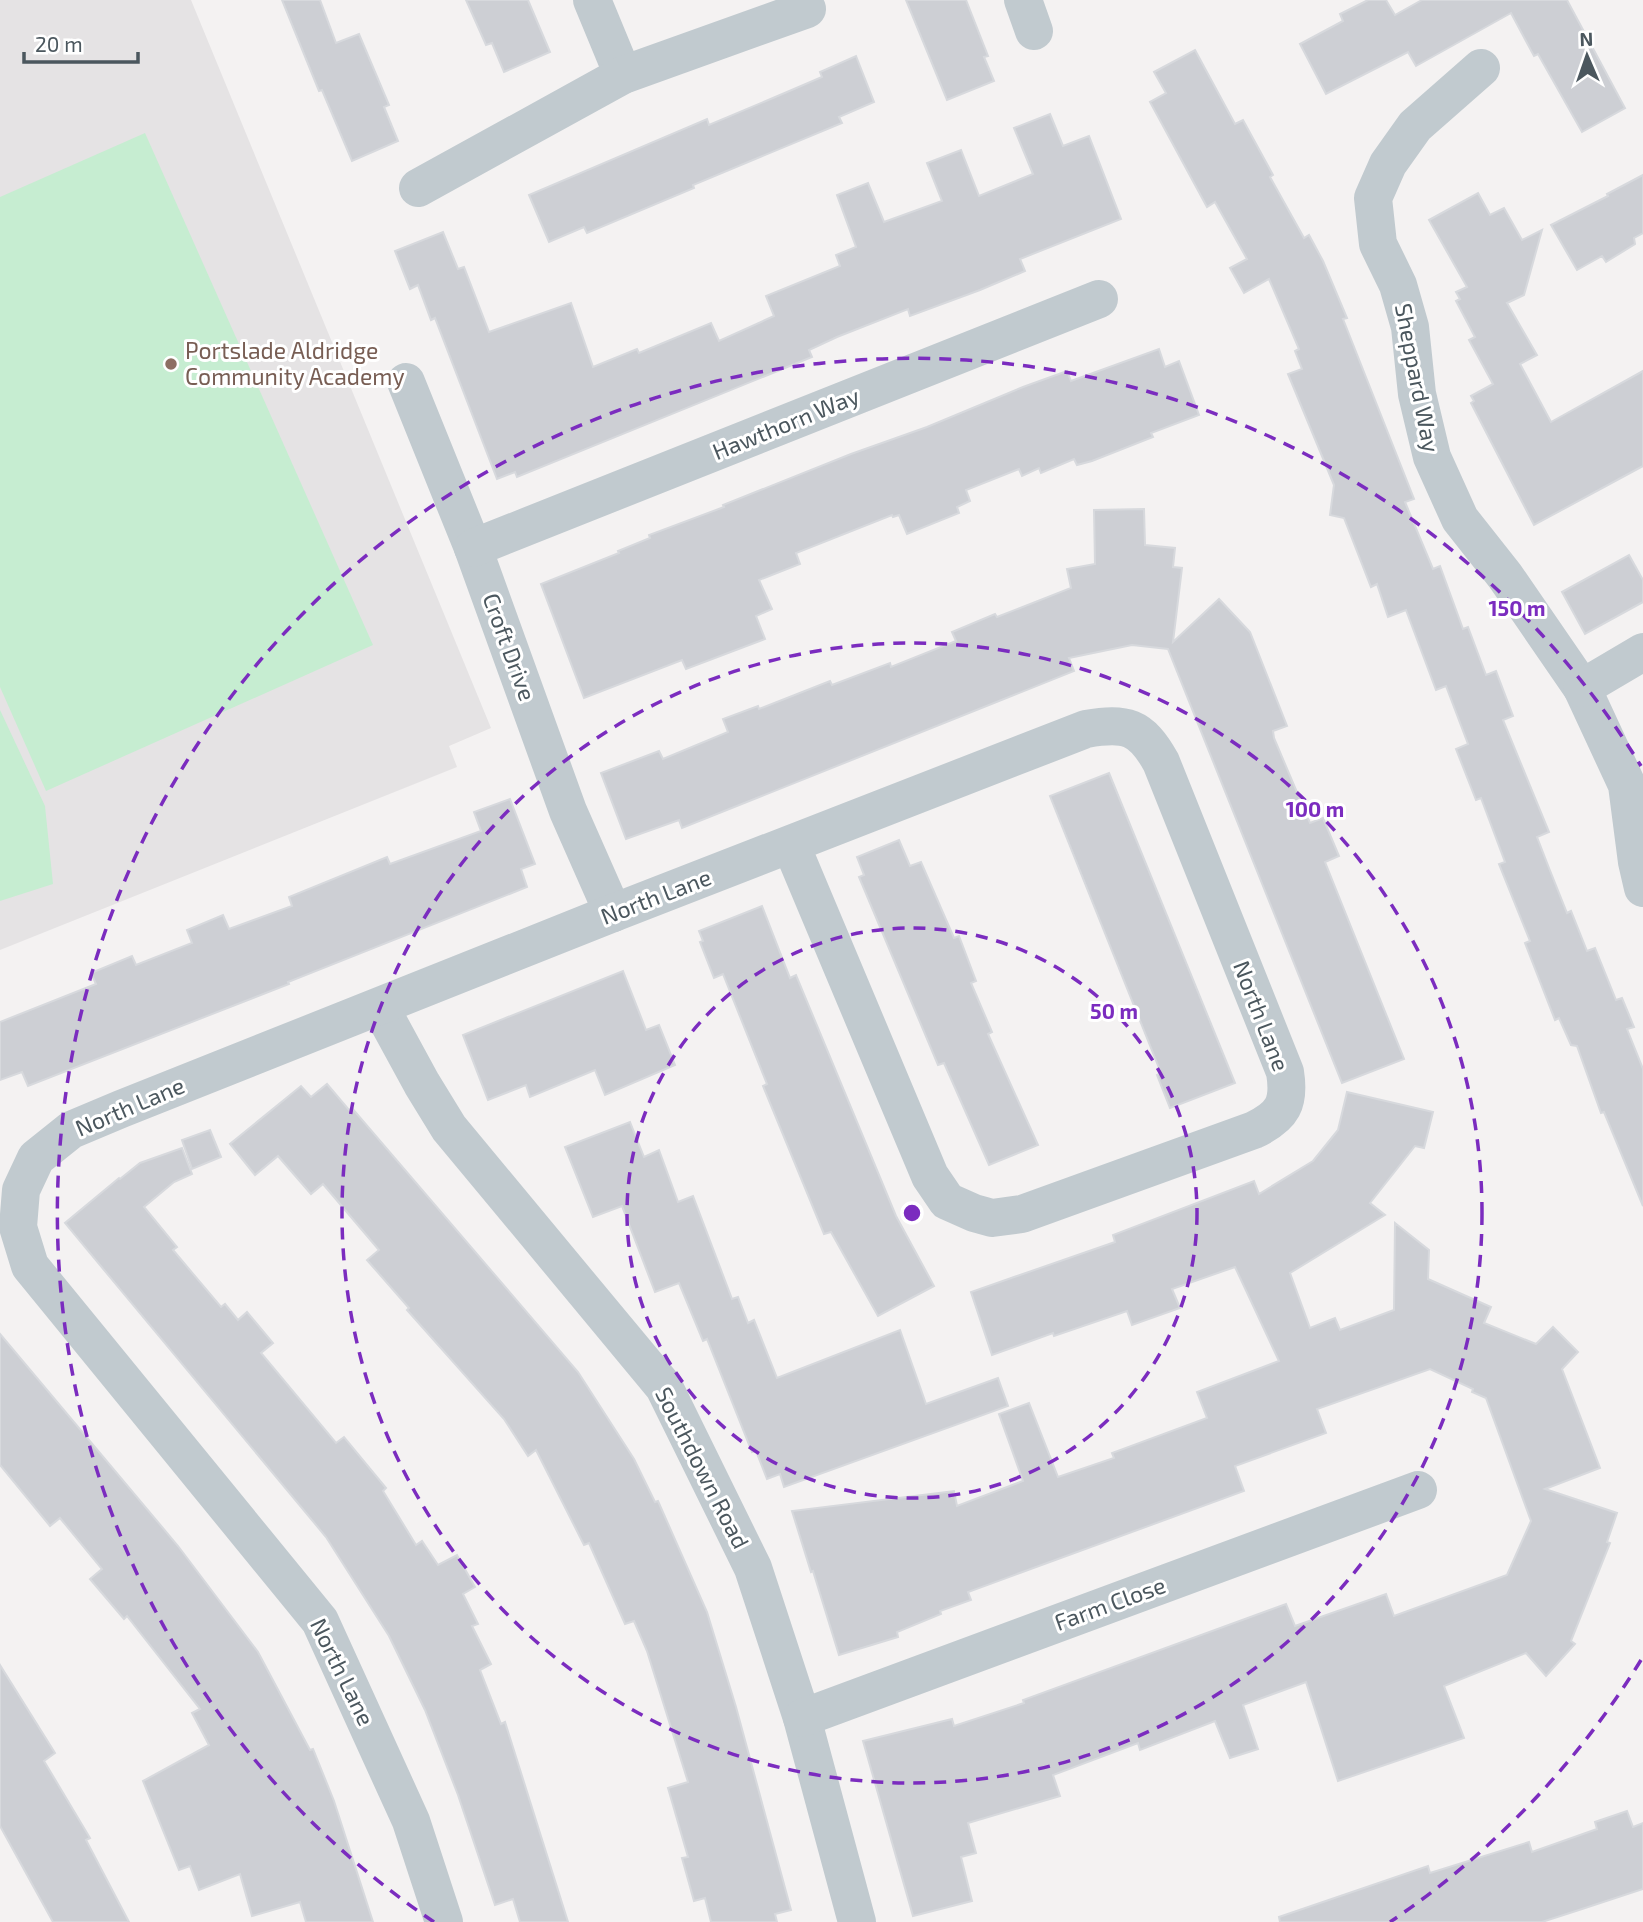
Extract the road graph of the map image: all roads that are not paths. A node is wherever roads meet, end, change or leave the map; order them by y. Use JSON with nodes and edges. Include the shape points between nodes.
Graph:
{"nodes":[{"id":1,"x":592,"y":0,"type":"edge"},
{"id":2,"x":807,"y":9,"type":"dead end"},
{"id":3,"x":1481,"y":68,"type":"dead end"},
{"id":4,"x":622,"y":75,"type":"junction"},
{"id":5,"x":418,"y":188,"type":"dead end"},
{"id":6,"x":1099,"y":299,"type":"dead end"},
{"id":7,"x":406,"y":382,"type":"dead end"},
{"id":8,"x":473,"y":548,"type":"junction"},
{"id":9,"x":1643,"y":652,"type":"edge"},
{"id":10,"x":1582,"y":688,"type":"junction"},
{"id":11,"x":791,"y":845,"type":"junction"},
{"id":12,"x":1643,"y":888,"type":"edge"},
{"id":13,"x":613,"y":913,"type":"junction"},
{"id":14,"x":380,"y":1007,"type":"junction"},
{"id":15,"x":1418,"y":1490,"type":"dead end"},
{"id":16,"x":802,"y":1718,"type":"junction"},
{"id":17,"x":444,"y":1922,"type":"edge"},
{"id":18,"x":857,"y":1922,"type":"edge"}],
"edges":[{"from":1,"to":4,"type":"street"},
{"from":2,"to":4,"type":"street"},
{"from":3,"to":10,"type":"street","name":"Sheppard Way","via":[[1415,126],[1388,164],[1373,198],[1378,244],[1398,285],[1410,327],[1417,394],[1432,457],[1460,519]]},
{"from":4,"to":5,"type":"street"},
{"from":6,"to":8,"type":"street","name":"Hawthorn Way"},
{"from":7,"to":8,"type":"street","name":"Croft Drive"},
{"from":8,"to":13,"type":"street","name":"Croft Drive","via":[[568,811]]},
{"from":9,"to":10,"type":"street"},
{"from":10,"to":12,"type":"street","name":"Sheppard Way","via":[[1627,785]]},
{"from":11,"to":11,"type":"street","name":"North Lane","via":[[1086,729],[1110,725],[1132,729],[1150,743],[1161,762],[1285,1072],[1288,1094],[1280,1110],[1269,1123],[1254,1130],[1022,1214],[992,1218],[947,1201],[930,1176]]},
{"from":11,"to":13,"type":"street","name":"North Lane"},
{"from":13,"to":14,"type":"street","name":"North Lane"},
{"from":14,"to":16,"type":"street","name":"Southdown Road","via":[[449,1128],[664,1387],[753,1568]]},
{"from":14,"to":17,"type":"street","name":"North Lane","via":[[71,1130],[36,1158],[21,1190],[18,1227],[30,1266],[320,1621],[411,1821]]},
{"from":15,"to":16,"type":"street","name":"Farm Close"},
{"from":16,"to":18,"type":"street","name":"Southdown Road"}]}
